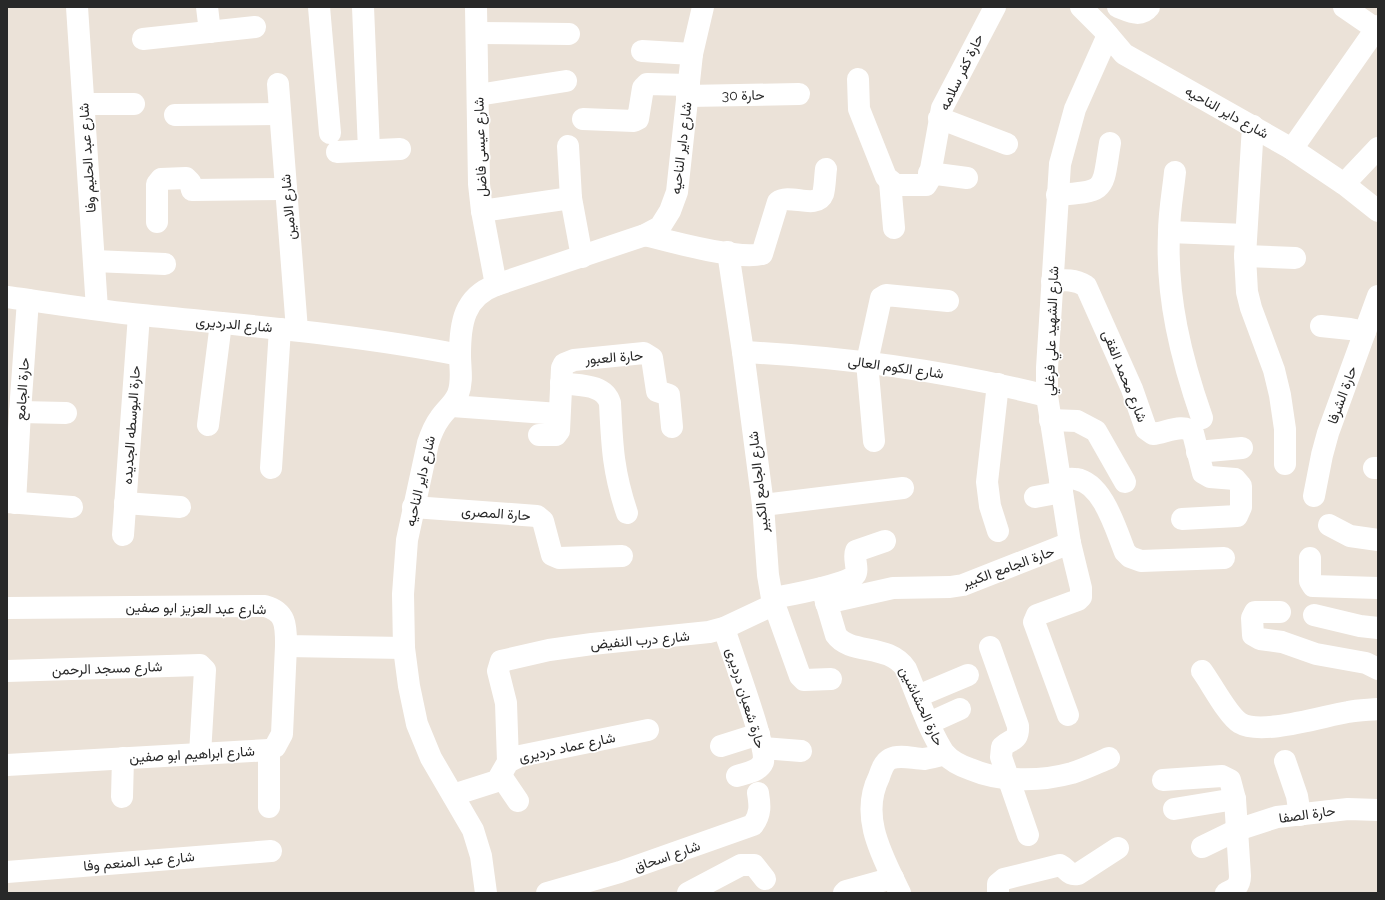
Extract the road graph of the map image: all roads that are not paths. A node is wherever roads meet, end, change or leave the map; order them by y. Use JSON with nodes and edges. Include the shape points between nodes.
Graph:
{"nodes":[{"id":1,"x":77,"y":7,"type":"edge"},
{"id":2,"x":207,"y":7,"type":"edge"},
{"id":3,"x":319,"y":7,"type":"edge"},
{"id":4,"x":362,"y":7,"type":"edge"},
{"id":5,"x":476,"y":7,"type":"edge"},
{"id":6,"x":703,"y":7,"type":"edge"},
{"id":7,"x":995,"y":7,"type":"edge"},
{"id":8,"x":1118,"y":7,"type":"edge"},
{"id":9,"x":1149,"y":7,"type":"edge"},
{"id":10,"x":1344,"y":7,"type":"edge"},
{"id":11,"x":1098,"y":17,"type":"edge"},
{"id":12,"x":255,"y":27,"type":"dead end"},
{"id":13,"x":1377,"y":28,"type":"edge"},
{"id":14,"x":210,"y":32,"type":"junction"},
{"id":15,"x":477,"y":33,"type":"junction"},
{"id":16,"x":569,"y":34,"type":"dead end"},
{"id":17,"x":143,"y":39,"type":"dead end"},
{"id":18,"x":642,"y":51,"type":"dead end"},
{"id":19,"x":692,"y":54,"type":"junction"},
{"id":20,"x":858,"y":79,"type":"dead end"},
{"id":21,"x":566,"y":81,"type":"dead end"},
{"id":22,"x":278,"y":84,"type":"dead end"},
{"id":23,"x":688,"y":90,"type":"junction"},
{"id":24,"x":799,"y":94,"type":"dead end"},
{"id":25,"x":478,"y":95,"type":"junction"},
{"id":26,"x":84,"y":104,"type":"junction"},
{"id":27,"x":134,"y":104,"type":"dead end"},
{"id":28,"x":280,"y":114,"type":"junction"},
{"id":29,"x":175,"y":115,"type":"dead end"},
{"id":30,"x":939,"y":118,"type":"junction"},
{"id":31,"x":583,"y":119,"type":"dead end"},
{"id":32,"x":1253,"y":126,"type":"junction"},
{"id":33,"x":1110,"y":143,"type":"dead end"},
{"id":34,"x":1007,"y":144,"type":"dead end"},
{"id":35,"x":568,"y":146,"type":"dead end"},
{"id":36,"x":1378,"y":148,"type":"edge"},
{"id":37,"x":400,"y":149,"type":"dead end"},
{"id":38,"x":1292,"y":149,"type":"junction"},
{"id":39,"x":369,"y":150,"type":"junction"},
{"id":40,"x":826,"y":169,"type":"dead end"},
{"id":41,"x":1175,"y":172,"type":"dead end"},
{"id":42,"x":929,"y":174,"type":"junction"},
{"id":43,"x":967,"y":178,"type":"dead end"},
{"id":44,"x":890,"y":182,"type":"junction"},
{"id":45,"x":1344,"y":184,"type":"junction"},
{"id":46,"x":286,"y":189,"type":"junction"},
{"id":47,"x":1057,"y":195,"type":"junction"},
{"id":48,"x":571,"y":198,"type":"junction"},
{"id":49,"x":482,"y":211,"type":"junction"},
{"id":50,"x":1378,"y":211,"type":"edge"},
{"id":51,"x":157,"y":222,"type":"dead end"},
{"id":52,"x":894,"y":228,"type":"dead end"},
{"id":53,"x":1169,"y":232,"type":"junction"},
{"id":54,"x":645,"y":235,"type":"junction"},
{"id":55,"x":1245,"y":246,"type":"junction"},
{"id":56,"x":728,"y":252,"type":"junction"},
{"id":57,"x":582,"y":257,"type":"junction"},
{"id":58,"x":1295,"y":258,"type":"dead end"},
{"id":59,"x":94,"y":261,"type":"junction"},
{"id":60,"x":165,"y":264,"type":"dead end"},
{"id":61,"x":1052,"y":281,"type":"junction"},
{"id":62,"x":496,"y":285,"type":"junction"},
{"id":63,"x":1378,"y":296,"type":"edge"},
{"id":64,"x":7,"y":297,"type":"edge"},
{"id":65,"x":28,"y":300,"type":"junction"},
{"id":66,"x":948,"y":301,"type":"dead end"},
{"id":67,"x":97,"y":309,"type":"junction"},
{"id":68,"x":139,"y":315,"type":"junction"},
{"id":69,"x":220,"y":323,"type":"junction"},
{"id":70,"x":1321,"y":326,"type":"dead end"},
{"id":71,"x":289,"y":329,"type":"junction"},
{"id":72,"x":1364,"y":332,"type":"junction"},
{"id":73,"x":743,"y":352,"type":"junction"},
{"id":74,"x":460,"y":355,"type":"junction"},
{"id":75,"x":867,"y":362,"type":"junction"},
{"id":76,"x":561,"y":383,"type":"junction"},
{"id":77,"x":998,"y":384,"type":"junction"},
{"id":78,"x":1047,"y":396,"type":"junction"},
{"id":79,"x":452,"y":406,"type":"junction"},
{"id":80,"x":20,"y":412,"type":"junction"},
{"id":81,"x":66,"y":413,"type":"dead end"},
{"id":82,"x":559,"y":414,"type":"junction"},
{"id":83,"x":1202,"y":418,"type":"dead end"},
{"id":84,"x":1050,"y":420,"type":"junction"},
{"id":85,"x":208,"y":425,"type":"dead end"},
{"id":86,"x":672,"y":427,"type":"dead end"},
{"id":87,"x":539,"y":435,"type":"dead end"},
{"id":88,"x":874,"y":441,"type":"dead end"},
{"id":89,"x":1242,"y":448,"type":"dead end"},
{"id":90,"x":1197,"y":452,"type":"junction"},
{"id":91,"x":1285,"y":464,"type":"dead end"},
{"id":92,"x":271,"y":468,"type":"dead end"},
{"id":93,"x":1125,"y":482,"type":"dead end"},
{"id":94,"x":1061,"y":486,"type":"junction"},
{"id":95,"x":903,"y":488,"type":"dead end"},
{"id":96,"x":1314,"y":496,"type":"dead end"},
{"id":97,"x":1035,"y":497,"type":"dead end"},
{"id":98,"x":11,"y":502,"type":"edge"},
{"id":99,"x":125,"y":503,"type":"junction"},
{"id":100,"x":763,"y":505,"type":"junction"},
{"id":101,"x":72,"y":507,"type":"dead end"},
{"id":102,"x":413,"y":507,"type":"junction"},
{"id":103,"x":180,"y":508,"type":"dead end"},
{"id":104,"x":628,"y":513,"type":"dead end"},
{"id":105,"x":1182,"y":519,"type":"dead end"},
{"id":106,"x":1328,"y":525,"type":"dead end"},
{"id":107,"x":998,"y":531,"type":"dead end"},
{"id":108,"x":123,"y":535,"type":"dead end"},
{"id":109,"x":1378,"y":540,"type":"edge"},
{"id":110,"x":885,"y":541,"type":"dead end"},
{"id":111,"x":1070,"y":543,"type":"junction"},
{"id":112,"x":622,"y":556,"type":"dead end"},
{"id":113,"x":1224,"y":558,"type":"dead end"},
{"id":114,"x":1310,"y":558,"type":"dead end"},
{"id":115,"x":1378,"y":588,"type":"edge"},
{"id":116,"x":824,"y":596,"type":"junction"},
{"id":117,"x":774,"y":601,"type":"junction"},
{"id":118,"x":7,"y":608,"type":"edge"},
{"id":119,"x":1280,"y":612,"type":"dead end"},
{"id":120,"x":1314,"y":616,"type":"dead end"},
{"id":121,"x":724,"y":628,"type":"junction"},
{"id":122,"x":1378,"y":628,"type":"edge"},
{"id":123,"x":286,"y":646,"type":"junction"},
{"id":124,"x":990,"y":647,"type":"dead end"},
{"id":125,"x":404,"y":648,"type":"junction"},
{"id":126,"x":1378,"y":669,"type":"edge"},
{"id":127,"x":7,"y":671,"type":"edge"},
{"id":128,"x":1202,"y":671,"type":"dead end"},
{"id":129,"x":968,"y":675,"type":"dead end"},
{"id":130,"x":831,"y":679,"type":"dead end"},
{"id":131,"x":918,"y":696,"type":"junction"},
{"id":132,"x":960,"y":709,"type":"dead end"},
{"id":133,"x":1378,"y":709,"type":"edge"},
{"id":134,"x":1068,"y":715,"type":"dead end"},
{"id":135,"x":929,"y":723,"type":"junction"},
{"id":136,"x":648,"y":730,"type":"dead end"},
{"id":137,"x":761,"y":741,"type":"junction"},
{"id":138,"x":721,"y":746,"type":"dead end"},
{"id":139,"x":269,"y":750,"type":"junction"},
{"id":140,"x":801,"y":751,"type":"dead end"},
{"id":141,"x":200,"y":754,"type":"junction"},
{"id":142,"x":945,"y":754,"type":"junction"},
{"id":143,"x":123,"y":758,"type":"junction"},
{"id":144,"x":1109,"y":758,"type":"dead end"},
{"id":145,"x":1285,"y":761,"type":"dead end"},
{"id":146,"x":7,"y":765,"type":"edge"},
{"id":147,"x":504,"y":769,"type":"junction"},
{"id":148,"x":737,"y":776,"type":"dead end"},
{"id":149,"x":1008,"y":778,"type":"junction"},
{"id":150,"x":1163,"y":780,"type":"dead end"},
{"id":151,"x":758,"y":793,"type":"dead end"},
{"id":152,"x":453,"y":795,"type":"junction"},
{"id":153,"x":122,"y":797,"type":"dead end"},
{"id":154,"x":1234,"y":799,"type":"junction"},
{"id":155,"x":518,"y":801,"type":"dead end"},
{"id":156,"x":269,"y":807,"type":"dead end"},
{"id":157,"x":1174,"y":809,"type":"dead end"},
{"id":158,"x":1378,"y":810,"type":"edge"},
{"id":159,"x":1300,"y":814,"type":"junction"},
{"id":160,"x":1237,"y":830,"type":"junction"},
{"id":161,"x":1028,"y":835,"type":"dead end"},
{"id":162,"x":1202,"y":847,"type":"dead end"},
{"id":163,"x":1118,"y":848,"type":"dead end"},
{"id":164,"x":271,"y":851,"type":"dead end"},
{"id":165,"x":7,"y":872,"type":"edge"},
{"id":166,"x":765,"y":879,"type":"dead end"},
{"id":167,"x":1068,"y":883,"type":"edge"},
{"id":168,"x":896,"y":885,"type":"edge"},
{"id":169,"x":486,"y":893,"type":"edge"},
{"id":170,"x":547,"y":893,"type":"edge"},
{"id":171,"x":688,"y":893,"type":"edge"},
{"id":172,"x":844,"y":893,"type":"edge"},
{"id":173,"x":998,"y":893,"type":"edge"},
{"id":174,"x":1226,"y":893,"type":"edge"}],
"edges":[{"from":1,"to":26,"type":"street","name":"شارع عبد الحليم وفا"},
{"from":2,"to":14,"type":"street"},
{"from":3,"to":39,"type":"street","via":[[334,143]]},
{"from":4,"to":39,"type":"street"},
{"from":5,"to":15,"type":"street","name":"شارع عيسى فاضل"},
{"from":6,"to":19,"type":"street","name":"شارع داير الناحيه"},
{"from":7,"to":30,"type":"street","name":"حارة كفر سلامه"},
{"from":8,"to":9,"type":"street","via":[[1142,13]]},
{"from":10,"to":13,"type":"street"},
{"from":11,"to":32,"type":"street","name":"شارع داير الناحيه","via":[[1124,54]]},
{"from":11,"to":47,"type":"street","name":"شارع الشهيد علي فرغلي","via":[[1060,164]]},
{"from":12,"to":14,"type":"street"},
{"from":13,"to":38,"type":"street"},
{"from":14,"to":17,"type":"street"},
{"from":15,"to":16,"type":"street"},
{"from":15,"to":25,"type":"street","name":"شارع عيسى فاضل"},
{"from":18,"to":19,"type":"street"},
{"from":19,"to":23,"type":"street","name":"شارع داير الناحيه"},
{"from":20,"to":44,"type":"street","via":[[859,109]]},
{"from":21,"to":25,"type":"street"},
{"from":22,"to":28,"type":"street","name":"شارع الامين"},
{"from":23,"to":24,"type":"street","name":"حارة 30"},
{"from":23,"to":31,"type":"street","name":"حارة 30","via":[[647,84],[643,88],[638,119]]},
{"from":23,"to":54,"type":"street","name":"شارع داير الناحيه","via":[[677,192],[670,211],[660,227]]},
{"from":25,"to":49,"type":"street","name":"شارع عيسى فاضل"},
{"from":26,"to":27,"type":"street"},
{"from":26,"to":59,"type":"street","name":"شارع عبد الحليم وفا"},
{"from":28,"to":29,"type":"street"},
{"from":28,"to":46,"type":"street","name":"شارع الامين"},
{"from":30,"to":34,"type":"street"},
{"from":30,"to":42,"type":"street","name":"حارة كفر سلامه"},
{"from":32,"to":38,"type":"street","name":"شارع داير الناحيه"},
{"from":32,"to":55,"type":"street"},
{"from":33,"to":47,"type":"street","via":[[1103,182],[1098,188],[1090,192]]},
{"from":35,"to":48,"type":"street"},
{"from":36,"to":45,"type":"street"},
{"from":37,"to":39,"type":"street"},
{"from":38,"to":45,"type":"street","name":"شارع داير الناحيه"},
{"from":40,"to":56,"type":"street","via":[[823,195],[819,200],[784,199],[778,202],[762,254]]},
{"from":41,"to":53,"type":"street"},
{"from":42,"to":43,"type":"street"},
{"from":42,"to":44,"type":"street","via":[[926,185],[896,185]]},
{"from":44,"to":52,"type":"street"},
{"from":45,"to":50,"type":"street","name":"شارع داير الناحيه"},
{"from":46,"to":51,"type":"street","via":[[192,190],[186,178],[161,179],[157,184]]},
{"from":46,"to":71,"type":"street","name":"شارع الامين"},
{"from":47,"to":61,"type":"street","name":"شارع الشهيد علي فرغلي"},
{"from":48,"to":49,"type":"street"},
{"from":48,"to":57,"type":"street"},
{"from":49,"to":62,"type":"street","name":"شارع عيسى فاضل"},
{"from":53,"to":55,"type":"street"},
{"from":53,"to":83,"type":"street","via":[[1169,280],[1175,327],[1186,373]]},
{"from":54,"to":56,"type":"street"},
{"from":54,"to":57,"type":"street","name":"شارع داير الناحيه"},
{"from":55,"to":58,"type":"street"},
{"from":55,"to":91,"type":"street","via":[[1247,292],[1280,395],[1285,429]]},
{"from":56,"to":73,"type":"street","name":"شارع الجامع الكبير"},
{"from":57,"to":62,"type":"street","name":"شارع داير الناحيه"},
{"from":59,"to":60,"type":"street"},
{"from":59,"to":67,"type":"street","name":"شارع عبد الحليم وفا"},
{"from":61,"to":78,"type":"street","name":"شارع الشهيد علي فرغلي"},
{"from":61,"to":90,"type":"street","name":"شارع محمد الفقى","via":[[1078,281],[1086,286],[1132,389],[1146,429],[1153,434],[1184,428],[1190,430]]},
{"from":62,"to":74,"type":"street","name":"شارع داير الناحيه","via":[[477,295],[465,313]]},
{"from":63,"to":72,"type":"street","name":"حارة الشرفا"},
{"from":64,"to":65,"type":"street","name":"شارع الدرديرى"},
{"from":65,"to":67,"type":"street","name":"شارع الدرديرى"},
{"from":65,"to":80,"type":"street","name":"حارة الجامع"},
{"from":66,"to":75,"type":"street","via":[[886,294],[879,304]]},
{"from":67,"to":68,"type":"street","name":"شارع الدرديرى"},
{"from":68,"to":69,"type":"street","name":"شارع الدرديرى"},
{"from":68,"to":99,"type":"street","name":"حارة البوسطه الجديده"},
{"from":69,"to":71,"type":"street","name":"شارع الدرديرى"},
{"from":69,"to":85,"type":"street"},
{"from":70,"to":72,"type":"street"},
{"from":71,"to":74,"type":"street","name":"شارع الدرديرى"},
{"from":71,"to":92,"type":"street","name":"شارع الامين"},
{"from":72,"to":96,"type":"street","name":"حارة الشرفا","via":[[1328,434]]},
{"from":73,"to":75,"type":"street","name":"شارع الكوم العالى"},
{"from":73,"to":100,"type":"street","name":"شارع الجامع الكبير"},
{"from":74,"to":79,"type":"street","name":"شارع داير الناحيه","via":[[461,377]]},
{"from":75,"to":77,"type":"street","name":"شارع الكوم العالى","via":[[933,371]]},
{"from":75,"to":88,"type":"street"},
{"from":76,"to":82,"type":"street","name":"حارة العبور"},
{"from":76,"to":86,"type":"street","name":"حارة العبور","via":[[562,368],[568,362],[647,354],[652,358],[657,391],[669,395]]},
{"from":76,"to":104,"type":"street","name":"حارة العبور","via":[[598,388],[608,395],[613,462]]},
{"from":77,"to":78,"type":"street","name":"شارع الكوم العالى"},
{"from":77,"to":107,"type":"street","via":[[988,488],[990,506]]},
{"from":78,"to":84,"type":"street","name":"شارع الشهيد علي فرغلي"},
{"from":79,"to":82,"type":"street"},
{"from":79,"to":102,"type":"street","name":"شارع داير الناحيه","via":[[440,417],[432,430]]},
{"from":80,"to":81,"type":"street"},
{"from":80,"to":98,"type":"street","name":"حارة الجامع"},
{"from":82,"to":87,"type":"street","name":"حارة العبور","via":[[558,434]]},
{"from":84,"to":93,"type":"street","via":[[1076,421],[1096,431]]},
{"from":84,"to":94,"type":"street","name":"شارع الشهيد علي فرغلي"},
{"from":89,"to":90,"type":"street"},
{"from":90,"to":105,"type":"street","name":"شارع محمد الفقى","via":[[1201,469],[1206,476],[1234,479],[1238,482],[1242,492],[1241,507],[1237,516],[1233,517]]},
{"from":94,"to":97,"type":"street"},
{"from":94,"to":111,"type":"street","name":"شارع الشهيد علي فرغلي"},
{"from":94,"to":113,"type":"street","via":[[1076,479],[1085,482],[1100,495],[1125,552],[1130,557],[1141,561]]},
{"from":95,"to":100,"type":"street"},
{"from":98,"to":101,"type":"street","name":"حارة الجامع"},
{"from":99,"to":103,"type":"street"},
{"from":99,"to":108,"type":"street","name":"حارة البوسطه الجديده"},
{"from":100,"to":117,"type":"street","name":"شارع الجامع الكبير","via":[[765,554]]},
{"from":102,"to":112,"type":"street","name":"حارة المصرى","via":[[537,516],[543,521],[552,555],[559,558]]},
{"from":102,"to":125,"type":"street","name":"شارع داير الناحيه","via":[[407,540],[403,594]]},
{"from":106,"to":109,"type":"street","via":[[1350,536]]},
{"from":110,"to":116,"type":"street","via":[[856,551],[855,576]]},
{"from":111,"to":116,"type":"street","name":"حارة الجامع الكبير","via":[[963,585],[893,588]]},
{"from":111,"to":134,"type":"street","name":"شارع الشهيد علي فرغلي","via":[[1082,588],[1081,597],[1037,616],[1034,622]]},
{"from":114,"to":115,"type":"street","via":[[1310,581],[1313,586]]},
{"from":116,"to":117,"type":"street","name":"شارع درب النفيض"},
{"from":116,"to":131,"type":"street","name":"حارة الحشاشين","via":[[839,639],[901,661]]},
{"from":117,"to":121,"type":"street","name":"شارع درب النفيض"},
{"from":117,"to":130,"type":"street","name":"شارع الجامع الكبير","via":[[800,676],[804,680]]},
{"from":118,"to":123,"type":"street","name":"شارع عبد العزيز ابو صفين","via":[[265,606],[273,608],[286,625]]},
{"from":119,"to":126,"type":"street","via":[[1255,612],[1252,618],[1253,635],[1316,654],[1366,663]]},
{"from":120,"to":122,"type":"street"},
{"from":121,"to":137,"type":"street","name":"حارة شعبان درديرى"},
{"from":121,"to":147,"type":"street","name":"شارع درب النفيض","via":[[694,635],[556,649],[501,661],[498,671],[506,703]]},
{"from":123,"to":125,"type":"street"},
{"from":123,"to":139,"type":"street","name":"شارع ابراهيم ابو صفين","via":[[282,734],[275,747]]},
{"from":124,"to":149,"type":"street","via":[[1018,726],[1019,734],[1016,739],[1005,744],[1000,752]]},
{"from":125,"to":152,"type":"street","name":"شارع داير الناحيه","via":[[417,724],[431,758]]},
{"from":127,"to":141,"type":"street","name":"شارع مسجد الرحمن","via":[[200,665],[205,670]]},
{"from":128,"to":133,"type":"street","via":[[1230,713],[1240,723],[1276,726]]},
{"from":129,"to":131,"type":"street"},
{"from":131,"to":135,"type":"street","name":"حارة الحشاشين"},
{"from":132,"to":135,"type":"street"},
{"from":135,"to":142,"type":"street","name":"حارة الحشاشين"},
{"from":136,"to":147,"type":"street","name":"شارع عماد درديرى","via":[[520,756]]},
{"from":137,"to":138,"type":"street"},
{"from":137,"to":140,"type":"street"},
{"from":137,"to":148,"type":"street","name":"حارة شعبان درديرى","via":[[763,763],[758,769]]},
{"from":139,"to":141,"type":"street","name":"شارع ابراهيم ابو صفين"},
{"from":139,"to":156,"type":"street"},
{"from":141,"to":143,"type":"street","name":"شارع ابراهيم ابو صفين"},
{"from":142,"to":149,"type":"street","name":"حارة الحشاشين","via":[[961,765],[980,773]]},
{"from":142,"to":168,"type":"street","via":[[924,759],[889,760],[876,783],[872,825],[877,846]]},
{"from":143,"to":146,"type":"street","name":"شارع ابراهيم ابو صفين"},
{"from":143,"to":153,"type":"street"},
{"from":144,"to":149,"type":"street","name":"حارة الحشاشين","via":[[1072,773],[1034,780]]},
{"from":145,"to":159,"type":"street","via":[[1297,796]]},
{"from":147,"to":152,"type":"street","name":"شارع عماد درديرى","via":[[497,781]]},
{"from":147,"to":155,"type":"street"},
{"from":149,"to":161,"type":"street"},
{"from":150,"to":154,"type":"street","via":[[1222,776],[1230,780]]},
{"from":151,"to":170,"type":"street","name":"شارع اسحاق","via":[[760,806],[758,818],[753,825],[620,872]]},
{"from":152,"to":169,"type":"street","name":"شارع داير الناحيه","via":[[473,830],[481,856]]},
{"from":154,"to":157,"type":"street"},
{"from":154,"to":160,"type":"street"},
{"from":158,"to":159,"type":"street","name":"حارة الصفا","via":[[1348,809]]},
{"from":159,"to":160,"type":"street","name":"حارة الصفا","via":[[1277,817]]},
{"from":160,"to":162,"type":"street","name":"حارة الصفا"},
{"from":160,"to":174,"type":"street","via":[[1240,883]]},
{"from":163,"to":167,"type":"street","via":[[1086,870],[1072,875]]},
{"from":164,"to":165,"type":"street","name":"شارع عبد المنعم وفا"},
{"from":166,"to":171,"type":"street","via":[[754,865],[748,864]]},
{"from":167,"to":173,"type":"street","via":[[1065,867],[1060,865],[1004,879],[998,884]]},
{"from":168,"to":172,"type":"street"}]}
